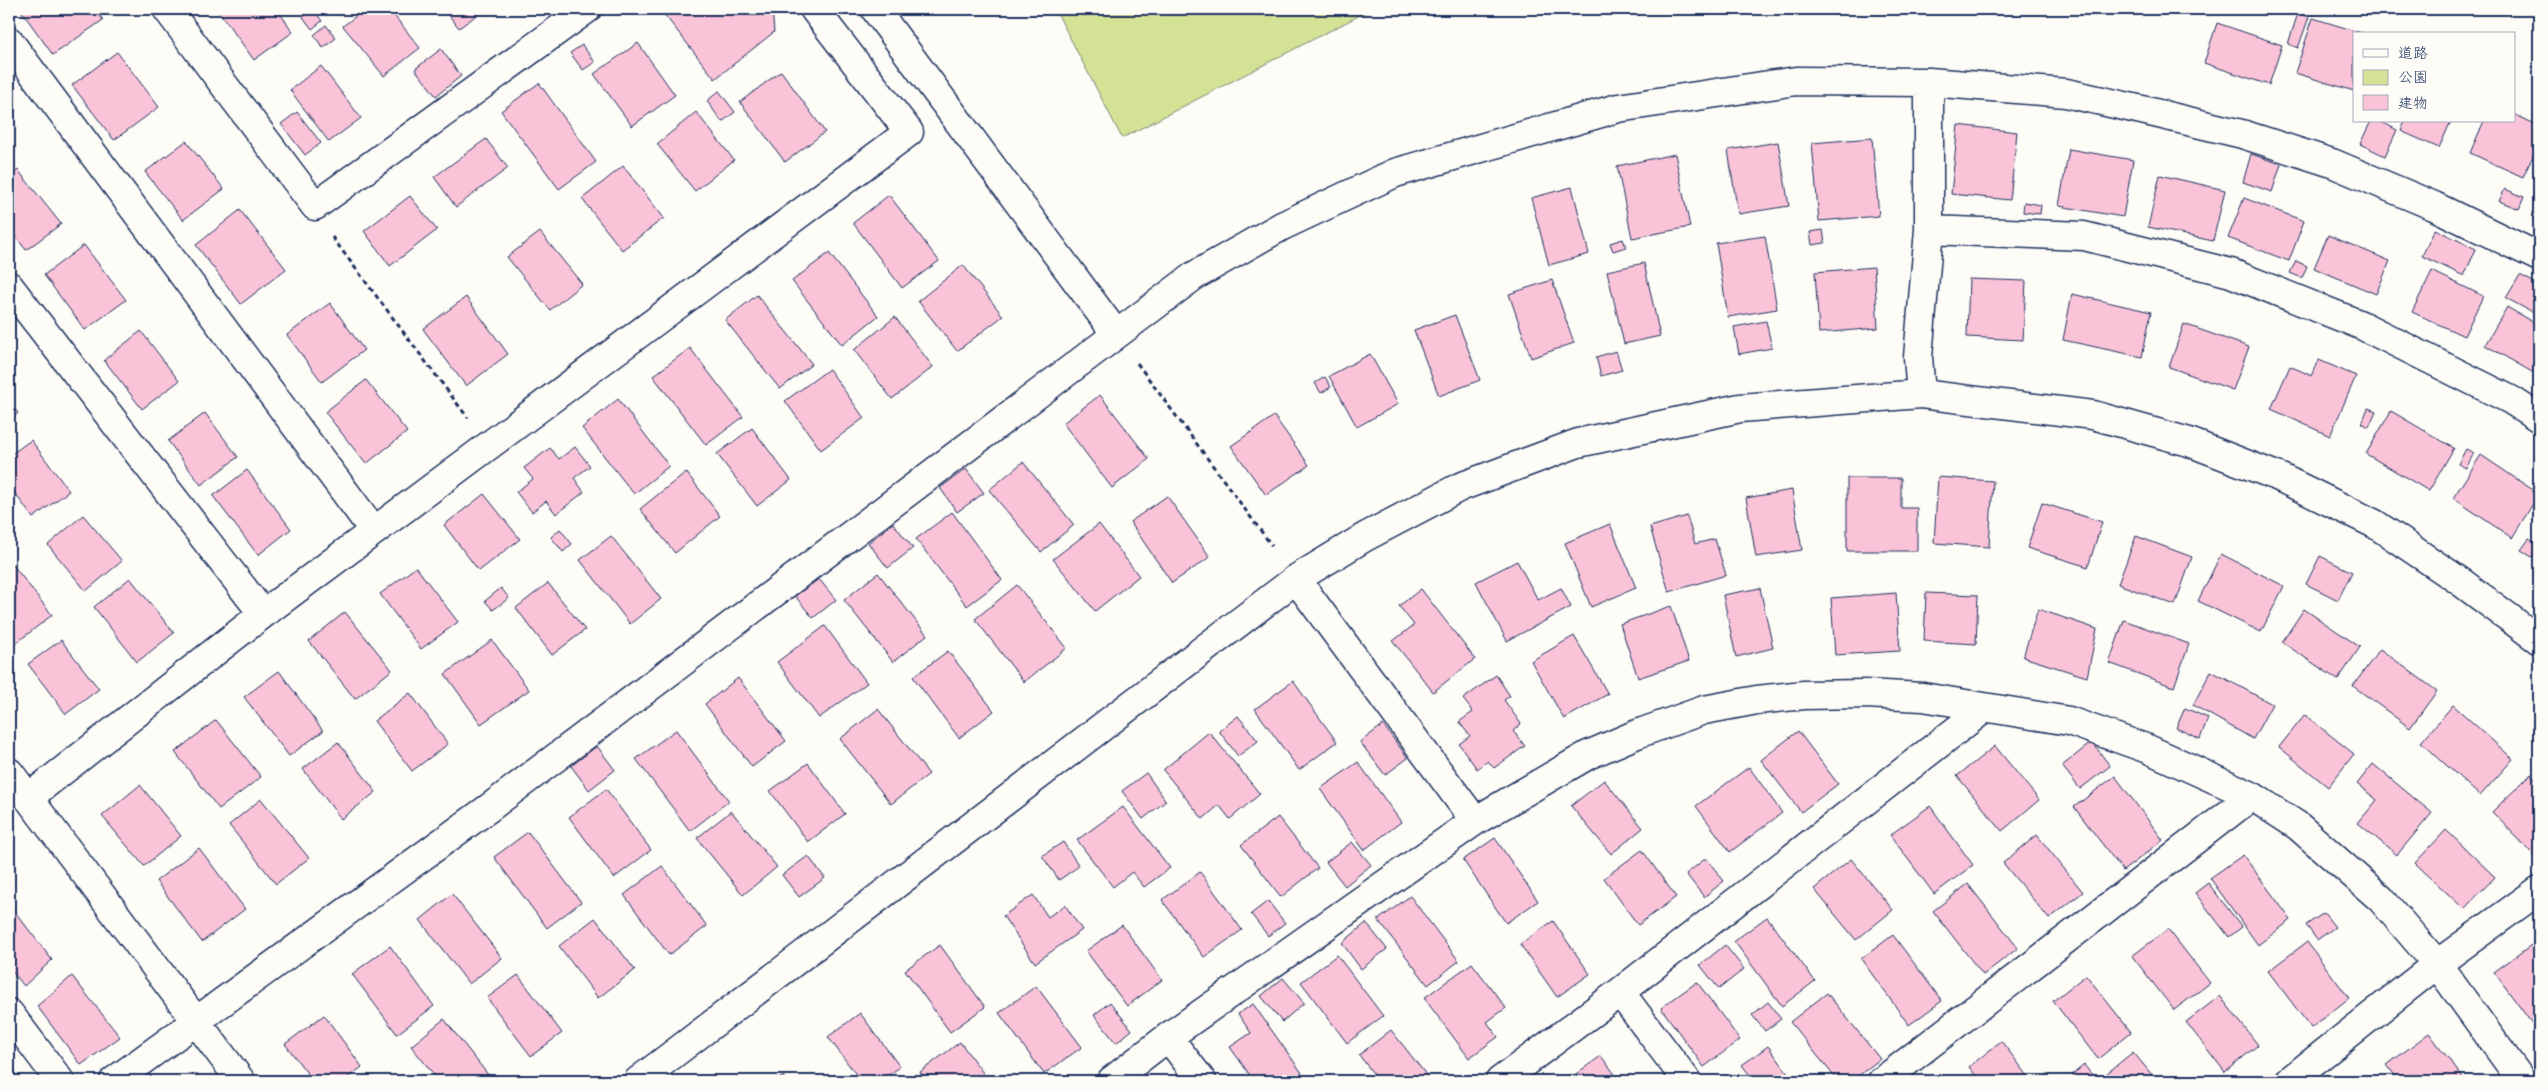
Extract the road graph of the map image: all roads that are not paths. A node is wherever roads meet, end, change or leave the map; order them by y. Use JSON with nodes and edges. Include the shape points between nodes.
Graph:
{"nodes":[{"id":1,"x":166,"y":9,"type":"edge"},
{"id":2,"x":587,"y":9,"type":"edge"},
{"id":3,"x":814,"y":9,"type":"edge"},
{"id":4,"x":876,"y":9,"type":"edge"},
{"id":5,"x":9,"y":42,"type":"edge"},
{"id":6,"x":1929,"y":82,"type":"junction"},
{"id":7,"x":1929,"y":230,"type":"junction"},
{"id":8,"x":2539,"y":257,"type":"edge"},
{"id":9,"x":9,"y":286,"type":"edge"},
{"id":10,"x":1116,"y":334,"type":"junction"},
{"id":11,"x":1921,"y":394,"type":"junction"},
{"id":12,"x":2539,"y":418,"type":"edge"},
{"id":13,"x":374,"y":531,"type":"junction"},
{"id":14,"x":1296,"y":579,"type":"junction"},
{"id":15,"x":262,"y":614,"type":"junction"},
{"id":16,"x":2539,"y":640,"type":"edge"},
{"id":17,"x":1985,"y":708,"type":"junction"},
{"id":18,"x":9,"y":772,"type":"edge"},
{"id":19,"x":2252,"y":796,"type":"junction"},
{"id":20,"x":28,"y":798,"type":"junction"},
{"id":21,"x":1475,"y":821,"type":"junction"},
{"id":22,"x":2539,"y":890,"type":"edge"},
{"id":23,"x":2437,"y":964,"type":"junction"},
{"id":24,"x":1620,"y":992,"type":"junction"},
{"id":25,"x":9,"y":1013,"type":"edge"},
{"id":26,"x":195,"y":1021,"type":"junction"},
{"id":27,"x":1168,"y":1037,"type":"junction"},
{"id":28,"x":60,"y":1081,"type":"edge"},
{"id":29,"x":114,"y":1081,"type":"edge"},
{"id":30,"x":241,"y":1081,"type":"edge"},
{"id":31,"x":638,"y":1081,"type":"edge"},
{"id":32,"x":1111,"y":1081,"type":"edge"},
{"id":33,"x":1202,"y":1081,"type":"edge"},
{"id":34,"x":1500,"y":1081,"type":"edge"},
{"id":35,"x":1687,"y":1081,"type":"edge"},
{"id":36,"x":1882,"y":1081,"type":"edge"},
{"id":37,"x":2289,"y":1081,"type":"edge"},
{"id":38,"x":2522,"y":1081,"type":"edge"}],
"edges":[{"from":1,"to":2,"type":"street","via":[[315,206]]},
{"from":3,"to":13,"type":"street","via":[[909,132]]},
{"from":4,"to":10,"type":"street"},
{"from":5,"to":13,"type":"street"},
{"from":6,"to":7,"type":"street"},
{"from":6,"to":8,"type":"street","via":[[2066,93],[2242,134],[2332,163],[2434,206]]},
{"from":6,"to":10,"type":"street","via":[[1796,81],[1618,108],[1395,173],[1282,226],[1194,276]]},
{"from":7,"to":11,"type":"street","via":[[1918,357]]},
{"from":7,"to":12,"type":"street","via":[[2084,236],[2231,273],[2361,325],[2511,400]]},
{"from":9,"to":15,"type":"street"},
{"from":10,"to":26,"type":"street","via":[[489,808]]},
{"from":11,"to":14,"type":"street","via":[[1740,408],[1578,443],[1460,487],[1365,536]]},
{"from":11,"to":16,"type":"street","via":[[2093,415],[2189,442],[2279,477],[2376,524]]},
{"from":13,"to":15,"type":"street"},
{"from":14,"to":21,"type":"street"},
{"from":14,"to":31,"type":"street"},
{"from":15,"to":20,"type":"street"},
{"from":17,"to":19,"type":"street","via":[[2069,721],[2106,733]]},
{"from":17,"to":21,"type":"street","via":[[1923,697],[1864,694],[1804,695],[1704,710],[1588,754]]},
{"from":17,"to":24,"type":"street"},
{"from":18,"to":20,"type":"street"},
{"from":19,"to":23,"type":"street","via":[[2298,826],[2382,899]]},
{"from":19,"to":36,"type":"street"},
{"from":20,"to":26,"type":"street"},
{"from":21,"to":27,"type":"street"},
{"from":22,"to":23,"type":"street"},
{"from":23,"to":37,"type":"street"},
{"from":23,"to":38,"type":"street"},
{"from":24,"to":34,"type":"street"},
{"from":24,"to":35,"type":"street"},
{"from":25,"to":28,"type":"street"},
{"from":26,"to":29,"type":"street"},
{"from":26,"to":30,"type":"street"},
{"from":27,"to":32,"type":"street"},
{"from":27,"to":33,"type":"street"}]}
